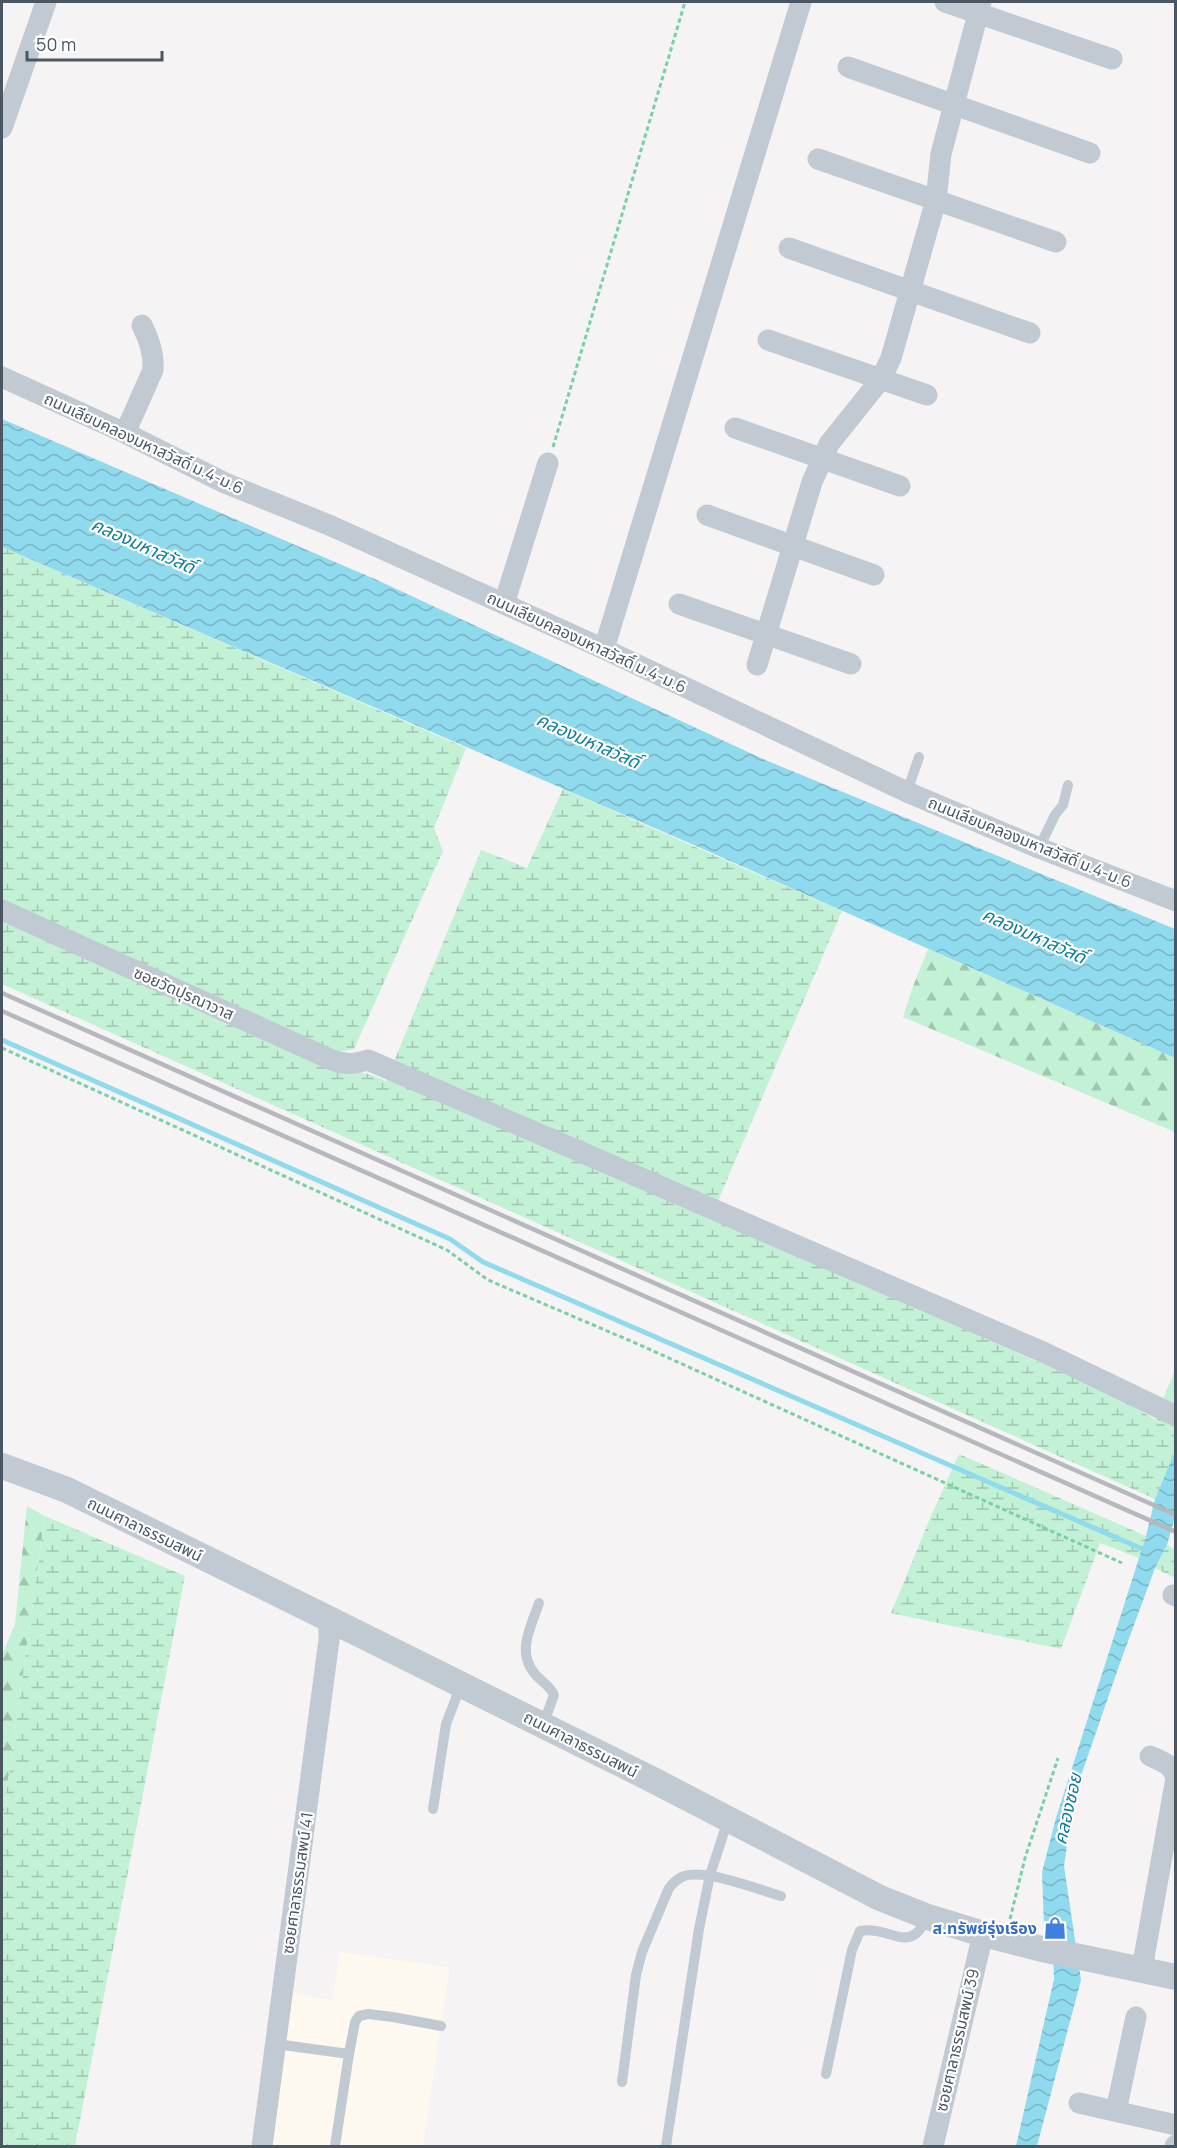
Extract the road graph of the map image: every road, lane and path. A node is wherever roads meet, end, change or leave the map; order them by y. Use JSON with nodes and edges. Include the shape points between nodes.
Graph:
{"nodes":[{"id":1,"x":46,"y":2,"type":"edge"},
{"id":2,"x":685,"y":2,"type":"edge"},
{"id":3,"x":801,"y":2,"type":"edge"},
{"id":4,"x":945,"y":2,"type":"edge"},
{"id":5,"x":979,"y":7,"type":"edge"},
{"id":6,"x":1112,"y":59,"type":"dead end"},
{"id":7,"x":848,"y":67,"type":"dead end"},
{"id":8,"x":953,"y":106,"type":"junction"},
{"id":9,"x":2,"y":128,"type":"edge"},
{"id":10,"x":1090,"y":153,"type":"dead end"},
{"id":11,"x":818,"y":159,"type":"dead end"},
{"id":12,"x":936,"y":200,"type":"junction"},
{"id":13,"x":1056,"y":242,"type":"dead end"},
{"id":14,"x":789,"y":249,"type":"dead end"},
{"id":15,"x":911,"y":292,"type":"junction"},
{"id":16,"x":142,"y":325,"type":"dead end"},
{"id":17,"x":1030,"y":333,"type":"dead end"},
{"id":18,"x":768,"y":340,"type":"dead end"},
{"id":19,"x":2,"y":377,"type":"edge"},
{"id":20,"x":881,"y":379,"type":"junction"},
{"id":21,"x":927,"y":395,"type":"dead end"},
{"id":22,"x":735,"y":428,"type":"dead end"},
{"id":23,"x":124,"y":433,"type":"junction"},
{"id":24,"x":822,"y":459,"type":"junction"},
{"id":25,"x":548,"y":463,"type":"joint"},
{"id":26,"x":900,"y":486,"type":"dead end"},
{"id":27,"x":707,"y":515,"type":"dead end"},
{"id":28,"x":793,"y":546,"type":"junction"},
{"id":29,"x":874,"y":575,"type":"dead end"},
{"id":30,"x":504,"y":604,"type":"junction"},
{"id":31,"x":679,"y":604,"type":"dead end"},
{"id":32,"x":766,"y":635,"type":"junction"},
{"id":33,"x":604,"y":649,"type":"junction"},
{"id":34,"x":851,"y":664,"type":"dead end"},
{"id":35,"x":757,"y":665,"type":"dead end"},
{"id":36,"x":919,"y":756,"type":"dead end"},
{"id":37,"x":1068,"y":785,"type":"dead end"},
{"id":38,"x":907,"y":792,"type":"junction"},
{"id":39,"x":1039,"y":848,"type":"junction"},
{"id":40,"x":1176,"y":901,"type":"edge"},
{"id":41,"x":2,"y":910,"type":"edge"},
{"id":42,"x":2,"y":1048,"type":"edge"},
{"id":43,"x":1176,"y":1416,"type":"edge"},
{"id":44,"x":2,"y":1466,"type":"edge"},
{"id":45,"x":1122,"y":1563,"type":"dead end"},
{"id":46,"x":539,"y":1603,"type":"dead end"},
{"id":47,"x":329,"y":1619,"type":"junction"},
{"id":48,"x":461,"y":1684,"type":"junction"},
{"id":49,"x":543,"y":1726,"type":"junction"},
{"id":50,"x":1150,"y":1756,"type":"dead end"},
{"id":51,"x":1058,"y":1758,"type":"dead end"},
{"id":52,"x":1176,"y":1777,"type":"edge"},
{"id":53,"x":433,"y":1809,"type":"dead end"},
{"id":54,"x":729,"y":1820,"type":"junction"},
{"id":55,"x":710,"y":1875,"type":"junction"},
{"id":56,"x":781,"y":1896,"type":"dead end"},
{"id":57,"x":928,"y":1917,"type":"junction"},
{"id":58,"x":994,"y":1937,"type":"junction"},
{"id":59,"x":1142,"y":1969,"type":"junction"},
{"id":60,"x":1176,"y":1977,"type":"edge"},
{"id":61,"x":1137,"y":2016,"type":"dead end"},
{"id":62,"x":441,"y":2026,"type":"dead end"},
{"id":63,"x":276,"y":2044,"type":"junction"},
{"id":64,"x":349,"y":2054,"type":"junction"},
{"id":65,"x":826,"y":2074,"type":"dead end"},
{"id":66,"x":622,"y":2082,"type":"dead end"},
{"id":67,"x":1079,"y":2103,"type":"dead end"},
{"id":68,"x":1116,"y":2111,"type":"junction"},
{"id":69,"x":1176,"y":2125,"type":"edge"},
{"id":70,"x":262,"y":2146,"type":"edge"},
{"id":71,"x":335,"y":2146,"type":"edge"},
{"id":72,"x":666,"y":2146,"type":"edge"},
{"id":73,"x":933,"y":2146,"type":"edge"}],
"edges":[{"from":1,"to":9,"type":"street"},
{"from":2,"to":25,"type":"path"},
{"from":3,"to":33,"type":"street"},
{"from":4,"to":5,"type":"street"},
{"from":5,"to":6,"type":"street"},
{"from":5,"to":8,"type":"street"},
{"from":7,"to":8,"type":"street"},
{"from":8,"to":10,"type":"street"},
{"from":8,"to":12,"type":"street","via":[[941,154]]},
{"from":11,"to":12,"type":"street"},
{"from":12,"to":13,"type":"street"},
{"from":12,"to":15,"type":"street"},
{"from":14,"to":15,"type":"street"},
{"from":15,"to":17,"type":"street"},
{"from":15,"to":20,"type":"street"},
{"from":16,"to":23,"type":"street","via":[[151,344],[153,370]]},
{"from":18,"to":20,"type":"street"},
{"from":19,"to":23,"type":"street","name":"ถนนเลียบคลองมหาสวัสดิ์ ม.4-ม.6"},
{"from":20,"to":21,"type":"street"},
{"from":20,"to":24,"type":"street","via":[[829,444]]},
{"from":22,"to":24,"type":"street"},
{"from":23,"to":30,"type":"street","name":"ถนนเลียบคลองมหาสวัสดิ์ ม.4-ม.6","via":[[225,483]]},
{"from":24,"to":26,"type":"street"},
{"from":24,"to":28,"type":"street"},
{"from":25,"to":30,"type":"street"},
{"from":27,"to":28,"type":"street"},
{"from":28,"to":29,"type":"street"},
{"from":28,"to":32,"type":"street"},
{"from":30,"to":33,"type":"street","name":"ถนนเลียบคลองมหาสวัสดิ์ ม.4-ม.6"},
{"from":31,"to":32,"type":"street"},
{"from":32,"to":34,"type":"street"},
{"from":32,"to":35,"type":"street"},
{"from":33,"to":38,"type":"street","name":"ถนนเลียบคลองมหาสวัสดิ์ ม.4-ม.6"},
{"from":36,"to":38,"type":"lane"},
{"from":37,"to":39,"type":"lane","via":[[1063,805]]},
{"from":38,"to":39,"type":"street","name":"ถนนเลียบคลองมหาสวัสดิ์ ม.4-ม.6"},
{"from":39,"to":40,"type":"street","name":"ถนนเลียบคลองมหาสวัสดิ์ ม.4-ม.6"},
{"from":41,"to":43,"type":"street","name":"ซอยวัดปุรณาวาส","via":[[332,1060],[343,1064],[368,1060],[1042,1352]]},
{"from":42,"to":45,"type":"path","via":[[447,1250],[488,1280]]},
{"from":44,"to":47,"type":"street","name":"ถนนศาลาธรรมสพน์","via":[[66,1490]]},
{"from":46,"to":49,"type":"lane","via":[[525,1642],[525,1656],[529,1667],[554,1695]]},
{"from":47,"to":48,"type":"street","name":"ถนนศาลาธรรมสพน์"},
{"from":47,"to":63,"type":"street","name":"ซอยศาลาธรรมสพน์ 41"},
{"from":48,"to":49,"type":"street","name":"ถนนศาลาธรรมสพน์"},
{"from":48,"to":53,"type":"lane","via":[[446,1724]]},
{"from":49,"to":54,"type":"street","name":"ถนนศาลาธรรมสพน์"},
{"from":50,"to":52,"type":"street","via":[[1168,1764]]},
{"from":51,"to":58,"type":"path"},
{"from":52,"to":59,"type":"street"},
{"from":54,"to":55,"type":"lane"},
{"from":54,"to":57,"type":"street","name":"ถนนศาลาธรรมสพน์","via":[[880,1898]]},
{"from":55,"to":56,"type":"lane"},
{"from":55,"to":66,"type":"lane","via":[[684,1875],[669,1888],[636,1975]]},
{"from":55,"to":72,"type":"lane"},
{"from":57,"to":58,"type":"street","name":"ถนนศาลาธรรมสพน์"},
{"from":57,"to":65,"type":"lane","via":[[915,1936],[860,1931],[852,1950]]},
{"from":58,"to":59,"type":"street","name":"ถนนศาลาธรรมสพน์"},
{"from":58,"to":73,"type":"street","name":"ซอยศาลาธรรมสพน์ 39"},
{"from":59,"to":60,"type":"street","name":"ถนนศาลาธรรมสพน์"},
{"from":61,"to":68,"type":"street"},
{"from":62,"to":64,"type":"lane","via":[[393,2017],[359,2016]]},
{"from":63,"to":64,"type":"lane"},
{"from":63,"to":70,"type":"street","name":"ซอยศาลาธรรมสพน์ 41"},
{"from":64,"to":71,"type":"lane"},
{"from":67,"to":68,"type":"street"},
{"from":68,"to":69,"type":"street"}]}
